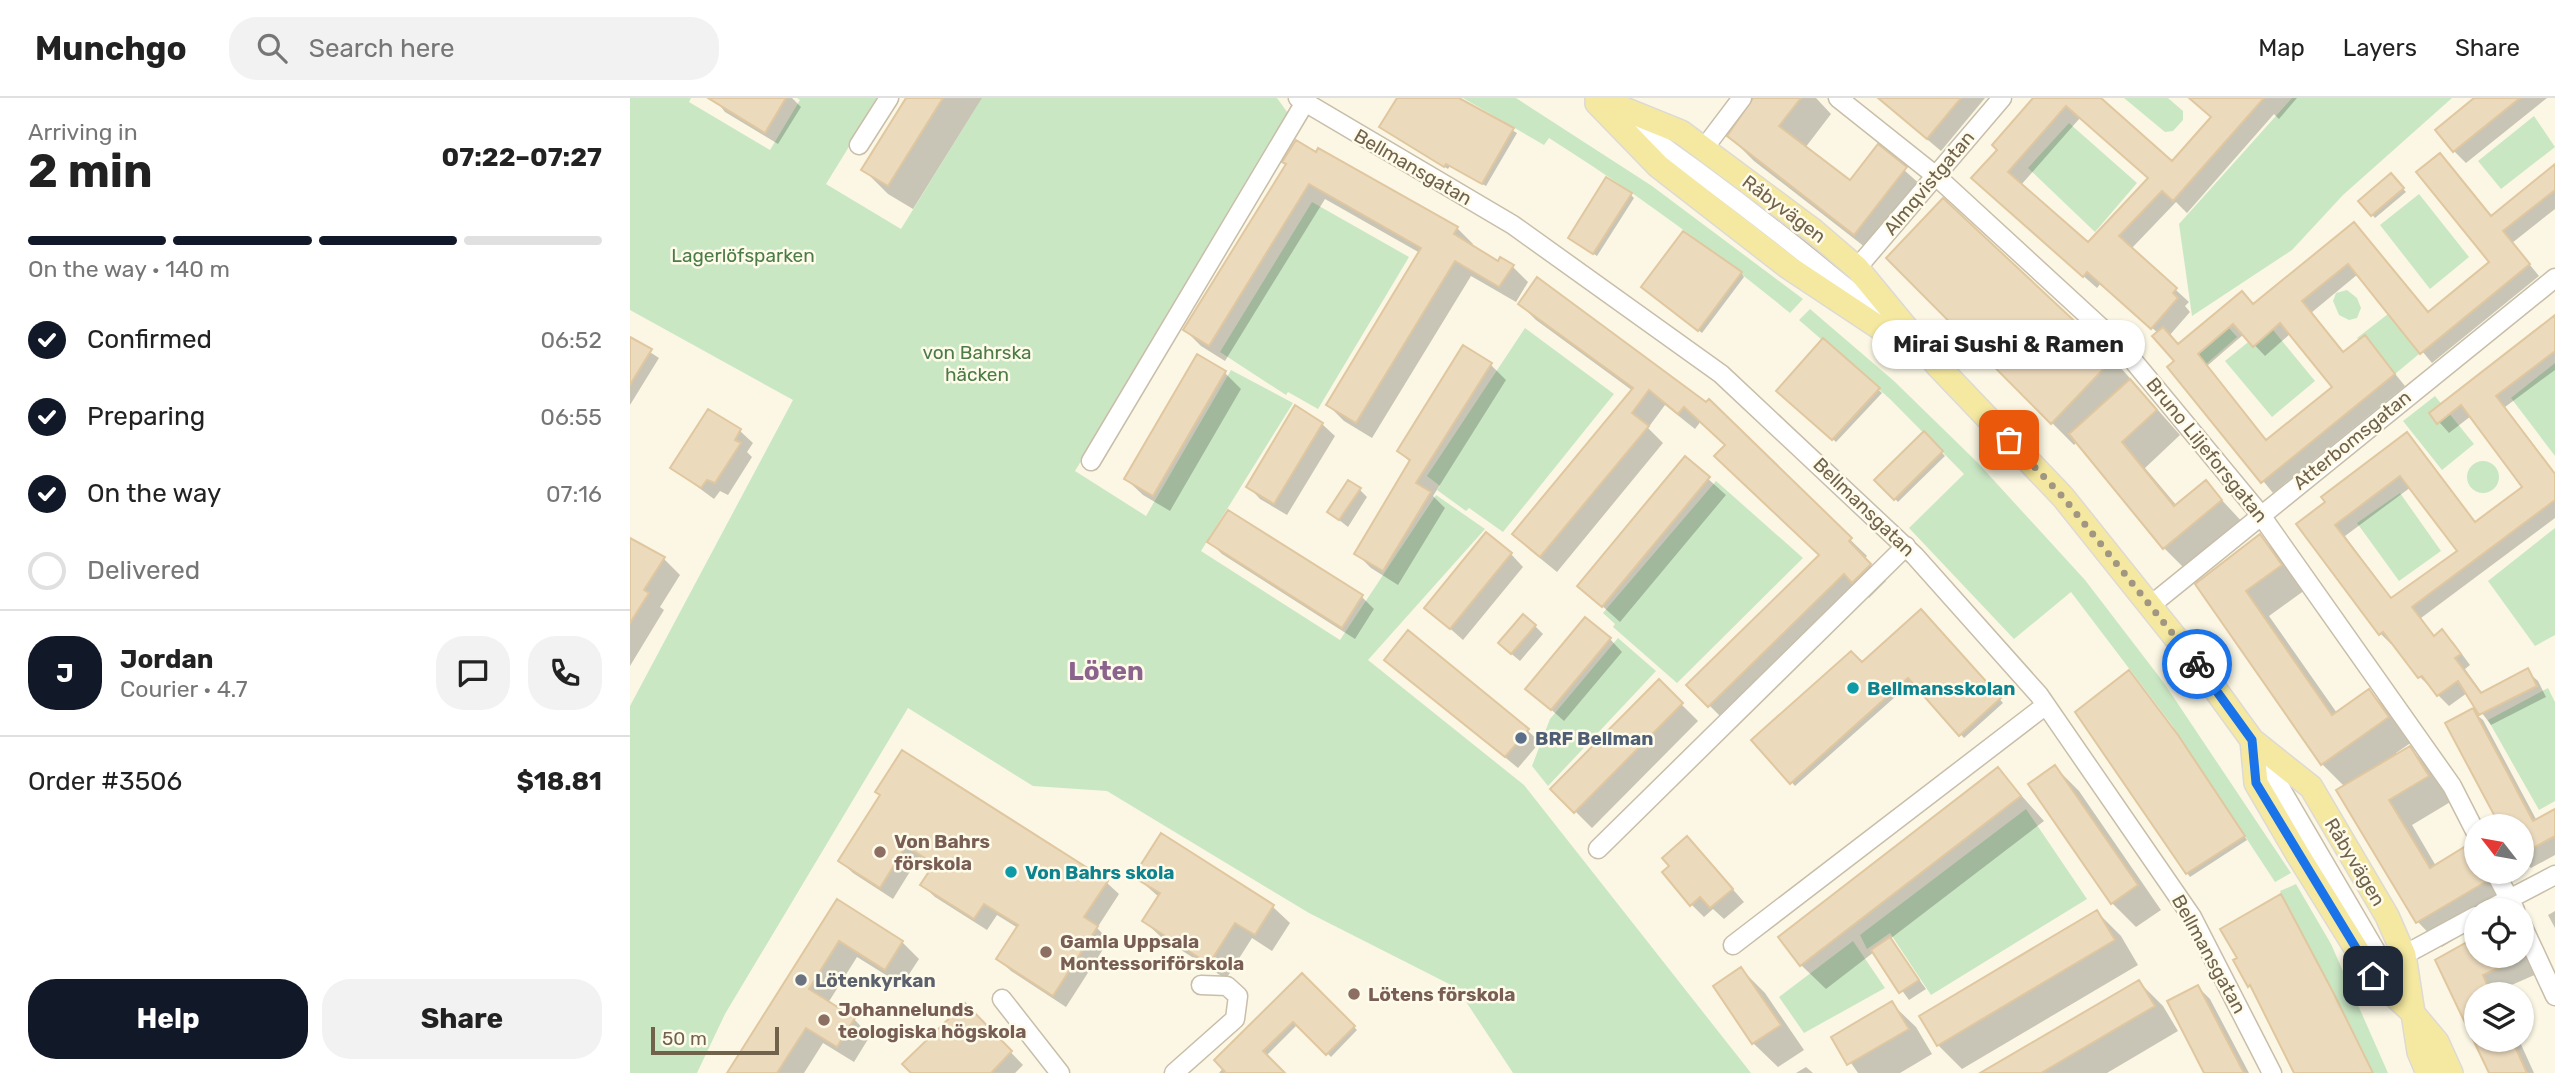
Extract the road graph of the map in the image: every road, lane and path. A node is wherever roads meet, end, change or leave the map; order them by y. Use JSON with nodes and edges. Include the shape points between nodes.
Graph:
{"nodes":[{"id":1,"x":889,"y":98,"type":"edge"},
{"id":2,"x":1594,"y":98,"type":"edge"},
{"id":3,"x":1742,"y":98,"type":"edge"},
{"id":4,"x":1838,"y":98,"type":"edge"},
{"id":5,"x":2002,"y":98,"type":"edge"},
{"id":6,"x":1301,"y":101,"type":"edge"},
{"id":7,"x":1711,"y":139,"type":"dead end"},
{"id":8,"x":859,"y":145,"type":"dead end"},
{"id":9,"x":1936,"y":176,"type":"junction"},
{"id":10,"x":1857,"y":268,"type":"junction"},
{"id":11,"x":2555,"y":278,"type":"edge"},
{"id":12,"x":1937,"y":365,"type":"junction"},
{"id":13,"x":1091,"y":461,"type":"dead end"},
{"id":14,"x":2260,"y":514,"type":"junction"},
{"id":15,"x":1906,"y":546,"type":"junction"},
{"id":16,"x":2151,"y":605,"type":"junction"},
{"id":17,"x":2046,"y":705,"type":"junction"},
{"id":18,"x":2252,"y":740,"type":"junction"},
{"id":19,"x":2466,"y":814,"type":"edge"},
{"id":20,"x":1598,"y":849,"type":"dead end"},
{"id":21,"x":2555,"y":875,"type":"edge"},
{"id":22,"x":2521,"y":898,"type":"edge"},
{"id":23,"x":2464,"y":922,"type":"edge"},
{"id":24,"x":1733,"y":945,"type":"dead end"},
{"id":25,"x":2534,"y":951,"type":"edge"},
{"id":26,"x":2404,"y":955,"type":"junction"},
{"id":27,"x":1201,"y":985,"type":"dead end"},
{"id":28,"x":2555,"y":996,"type":"edge"},
{"id":29,"x":1002,"y":999,"type":"dead end"},
{"id":30,"x":2411,"y":1011,"type":"junction"},
{"id":31,"x":1060,"y":1073,"type":"edge"},
{"id":32,"x":1174,"y":1073,"type":"edge"},
{"id":33,"x":2272,"y":1073,"type":"edge"},
{"id":34,"x":2428,"y":1073,"type":"edge"},
{"id":35,"x":2451,"y":1073,"type":"edge"}],
"edges":[{"from":1,"to":8,"type":"street"},
{"from":2,"to":10,"type":"main road","name":"Råbyvägen","via":[[1681,132],[1814,230]]},
{"from":2,"to":12,"type":"main road","name":"Råbyvägen","via":[[1658,166],[1788,267]]},
{"from":3,"to":7,"type":"street"},
{"from":4,"to":9,"type":"street","name":"Bruno Liljeforsgatan"},
{"from":5,"to":9,"type":"street","name":"Almqvistgatan"},
{"from":6,"to":13,"type":"street"},
{"from":6,"to":15,"type":"street","name":"Bellmansgatan","via":[[1513,225],[1721,374]]},
{"from":9,"to":10,"type":"street","name":"Almqvistgatan"},
{"from":9,"to":14,"type":"street","name":"Bruno Liljeforsgatan","via":[[2121,346]]},
{"from":10,"to":12,"type":"main road","name":"Råbyvägen"},
{"from":11,"to":14,"type":"street","name":"Atterbomsgatan"},
{"from":12,"to":16,"type":"main road","name":"Råbyvägen","via":[[2063,497]]},
{"from":14,"to":16,"type":"street","name":"Atterbomsgatan"},
{"from":14,"to":19,"type":"street","name":"Bruno Liljeforsgatan","via":[[2452,786]]},
{"from":15,"to":17,"type":"street","name":"Bellmansgatan"},
{"from":15,"to":20,"type":"street"},
{"from":16,"to":18,"type":"main road","name":"Råbyvägen"},
{"from":17,"to":24,"type":"street"},
{"from":17,"to":33,"type":"street","name":"Bellmansgatan","via":[[2193,917]]},
{"from":18,"to":26,"type":"main road","name":"Råbyvägen","via":[[2311,787],[2387,916]]},
{"from":18,"to":30,"type":"main road","via":[[2256,783],[2298,855],[2373,976]]},
{"from":21,"to":22,"type":"street"},
{"from":23,"to":26,"type":"street"},
{"from":25,"to":28,"type":"street"},
{"from":26,"to":30,"type":"main road","name":"Råbyvägen"},
{"from":27,"to":32,"type":"street","via":[[1227,986],[1238,996],[1235,1019]]},
{"from":29,"to":31,"type":"street"},
{"from":30,"to":34,"type":"main road","name":"Råbyvägen","via":[[2418,1052]]},
{"from":30,"to":35,"type":"main road","via":[[2437,1042]]}]}
